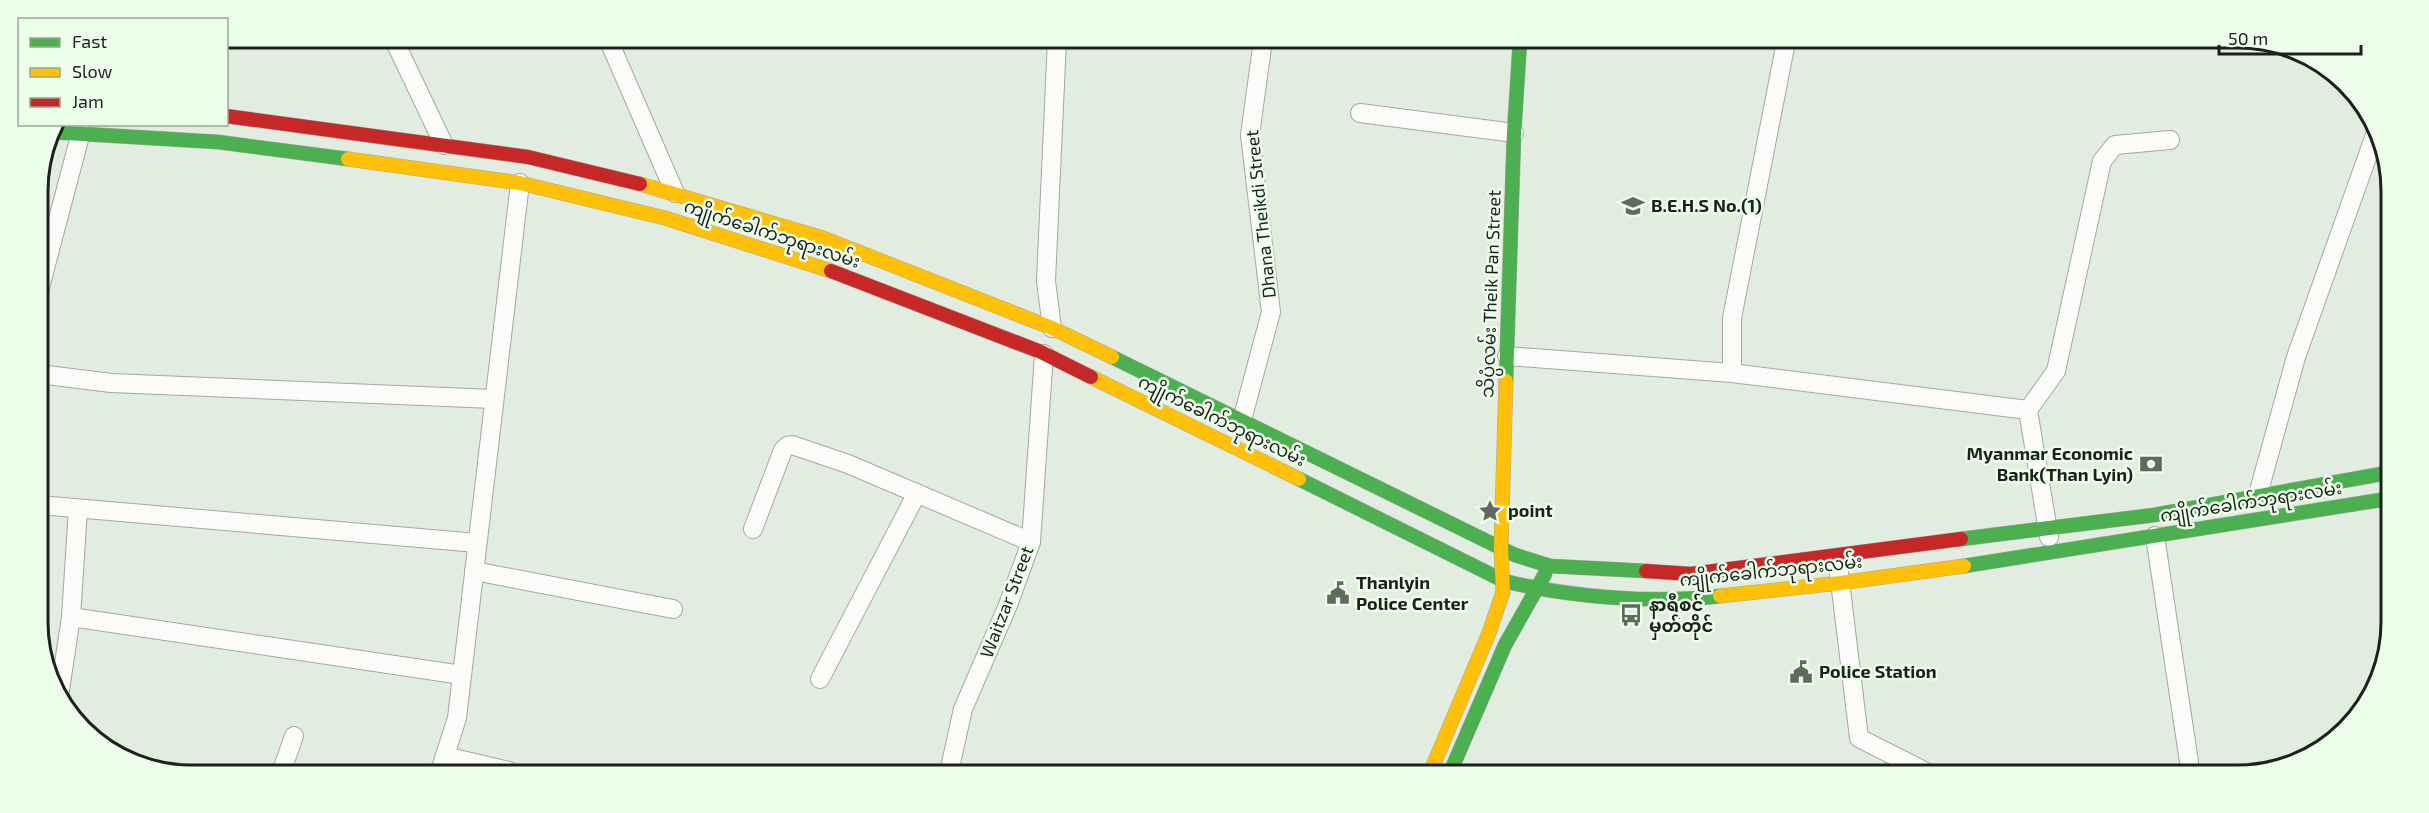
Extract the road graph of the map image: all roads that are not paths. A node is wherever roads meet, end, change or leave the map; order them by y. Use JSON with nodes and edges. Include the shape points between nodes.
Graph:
{"nodes":[{"id":1,"x":398,"y":48,"type":"edge"},
{"id":2,"x":612,"y":48,"type":"edge"},
{"id":3,"x":1057,"y":48,"type":"edge"},
{"id":4,"x":1262,"y":48,"type":"edge"},
{"id":5,"x":1520,"y":48,"type":"edge"},
{"id":6,"x":1785,"y":48,"type":"edge"},
{"id":7,"x":1360,"y":113,"type":"dead end"},
{"id":8,"x":228,"y":116,"type":"edge"},
{"id":9,"x":61,"y":132,"type":"edge"},
{"id":10,"x":81,"y":132,"type":"junction"},
{"id":11,"x":1514,"y":134,"type":"junction"},
{"id":12,"x":2170,"y":140,"type":"dead end"},
{"id":13,"x":2373,"y":144,"type":"edge"},
{"id":14,"x":444,"y":145,"type":"junction"},
{"id":15,"x":520,"y":183,"type":"junction"},
{"id":16,"x":675,"y":193,"type":"junction"},
{"id":17,"x":48,"y":257,"type":"edge"},
{"id":18,"x":1052,"y":328,"type":"junction"},
{"id":19,"x":1044,"y":354,"type":"junction"},
{"id":20,"x":1508,"y":356,"type":"junction"},
{"id":21,"x":1732,"y":373,"type":"junction"},
{"id":22,"x":48,"y":375,"type":"edge"},
{"id":23,"x":493,"y":399,"type":"junction"},
{"id":24,"x":2028,"y":410,"type":"junction"},
{"id":25,"x":1242,"y":420,"type":"junction"},
{"id":26,"x":2381,"y":474,"type":"edge"},
{"id":27,"x":917,"y":493,"type":"junction"},
{"id":28,"x":2257,"y":498,"type":"junction"},
{"id":29,"x":2381,"y":500,"type":"edge"},
{"id":30,"x":48,"y":507,"type":"edge"},
{"id":31,"x":78,"y":509,"type":"junction"},
{"id":32,"x":2047,"y":526,"type":"junction"},
{"id":33,"x":753,"y":529,"type":"dead end"},
{"id":34,"x":2155,"y":536,"type":"junction"},
{"id":35,"x":1031,"y":542,"type":"junction"},
{"id":36,"x":477,"y":543,"type":"junction"},
{"id":37,"x":1501,"y":548,"type":"junction"},
{"id":38,"x":2053,"y":553,"type":"junction"},
{"id":39,"x":1839,"y":556,"type":"junction"},
{"id":40,"x":1550,"y":566,"type":"junction"},
{"id":41,"x":474,"y":571,"type":"junction"},
{"id":42,"x":1504,"y":581,"type":"junction"},
{"id":43,"x":1840,"y":583,"type":"junction"},
{"id":44,"x":1536,"y":589,"type":"junction"},
{"id":45,"x":673,"y":609,"type":"dead end"},
{"id":46,"x":70,"y":617,"type":"junction"},
{"id":47,"x":462,"y":675,"type":"junction"},
{"id":48,"x":820,"y":679,"type":"dead end"},
{"id":49,"x":61,"y":681,"type":"edge"},
{"id":50,"x":294,"y":736,"type":"dead end"},
{"id":51,"x":443,"y":764,"type":"edge"},
{"id":52,"x":284,"y":765,"type":"edge"},
{"id":53,"x":951,"y":765,"type":"edge"},
{"id":54,"x":1433,"y":765,"type":"edge"},
{"id":55,"x":1453,"y":765,"type":"edge"},
{"id":56,"x":1912,"y":765,"type":"edge"},
{"id":57,"x":2189,"y":765,"type":"edge"}],
"edges":[{"from":1,"to":14,"type":"street"},
{"from":2,"to":16,"type":"street"},
{"from":3,"to":18,"type":"street","via":[[1046,281]]},
{"from":4,"to":25,"type":"street","name":"Dhana Theikdi Street","via":[[1250,135],[1271,312]]},
{"from":5,"to":11,"type":"main road","name":"သိပ္ပံလမ်း Theik Pan Street"},
{"from":6,"to":21,"type":"street","via":[[1732,318]]},
{"from":7,"to":11,"type":"street"},
{"from":8,"to":14,"type":"main road","name":"ကျိုက်ခေါက်ဘုရားလမ်း"},
{"from":9,"to":10,"type":"main road","name":"ကျိုက်ခေါက်ဘုရားလမ်း"},
{"from":10,"to":15,"type":"main road","name":"ကျိုက်ခေါက်ဘုရားလမ်း","via":[[218,142]]},
{"from":10,"to":17,"type":"street"},
{"from":11,"to":20,"type":"main road","name":"သိပ္ပံလမ်း Theik Pan Street"},
{"from":12,"to":24,"type":"street","via":[[2115,145],[2102,161],[2056,371]]},
{"from":13,"to":28,"type":"street","via":[[2296,357]]},
{"from":14,"to":16,"type":"main road","name":"ကျိုက်ခေါက်ဘုရားလမ်း","via":[[528,157]]},
{"from":15,"to":19,"type":"main road","name":"ကျိုက်ခေါက်ဘုရားလမ်း","via":[[665,218],[813,264]]},
{"from":15,"to":23,"type":"street"},
{"from":16,"to":18,"type":"main road","name":"ကျိုက်ခေါက်ဘုရားလမ်း","via":[[823,238]]},
{"from":18,"to":25,"type":"main road","name":"ကျိုက်ခေါက်ဘုရားလမ်း"},
{"from":19,"to":35,"type":"street","name":"Waitzar Street"},
{"from":19,"to":42,"type":"main road","name":"ကျိုက်ခေါက်ဘုရားလမ်း"},
{"from":20,"to":21,"type":"street"},
{"from":20,"to":37,"type":"main road","name":"သိပ္ပံလမ်း Theik Pan Street"},
{"from":21,"to":24,"type":"street"},
{"from":22,"to":23,"type":"street","via":[[111,383]]},
{"from":23,"to":36,"type":"street"},
{"from":24,"to":32,"type":"street"},
{"from":25,"to":37,"type":"main road","name":"ကျိုက်ခေါက်ဘုရားလမ်း"},
{"from":26,"to":28,"type":"main road","name":"ကျိုက်ခေါက်ဘုရားလမ်း"},
{"from":27,"to":33,"type":"street","via":[[848,464],[787,446]]},
{"from":27,"to":35,"type":"street"},
{"from":27,"to":48,"type":"street"},
{"from":28,"to":32,"type":"main road","name":"ကျိုက်ခေါက်ဘုရားလမ်း","via":[[2154,515]]},
{"from":29,"to":34,"type":"main road","name":"ကျိုက်ခေါက်ဘုရားလမ်း"},
{"from":30,"to":31,"type":"street"},
{"from":31,"to":36,"type":"street"},
{"from":31,"to":46,"type":"street"},
{"from":32,"to":38,"type":"street"},
{"from":32,"to":39,"type":"main road","name":"ကျိုက်ခေါက်ဘုရားလမ်း"},
{"from":34,"to":38,"type":"main road","name":"ကျိုက်ခေါက်ဘုရားလမ်း"},
{"from":34,"to":57,"type":"street"},
{"from":35,"to":53,"type":"street","name":"Waitzar Street","via":[[963,709]]},
{"from":36,"to":41,"type":"street"},
{"from":37,"to":40,"type":"main road","name":"ကျိုက်ခေါက်ဘုရားလမ်း"},
{"from":37,"to":42,"type":"main road","name":"သိပ္ပံလမ်း Theik Pan Street"},
{"from":38,"to":43,"type":"main road","name":"ကျိုက်ခေါက်ဘုရားလမ်း"},
{"from":39,"to":40,"type":"main road","name":"ကျိုက်ခေါက်ဘုရားလမ်း","via":[[1691,574]]},
{"from":39,"to":43,"type":"street"},
{"from":40,"to":44,"type":"main road"},
{"from":41,"to":45,"type":"street"},
{"from":41,"to":47,"type":"street"},
{"from":42,"to":44,"type":"main road","name":"ကျိုက်ခေါက်ဘုရားလမ်း"},
{"from":42,"to":54,"type":"main road","name":"သိပ္ပံလမ်း Theik Pan Street","via":[[1489,633]]},
{"from":43,"to":44,"type":"main road","name":"ကျိုက်ခေါက်ဘုရားလမ်း","via":[[1686,600]]},
{"from":43,"to":56,"type":"street","via":[[1859,738]]},
{"from":44,"to":55,"type":"main road","via":[[1505,645]]},
{"from":46,"to":47,"type":"street"},
{"from":46,"to":49,"type":"street"},
{"from":47,"to":51,"type":"street","via":[[457,718]]},
{"from":50,"to":52,"type":"street"}]}
